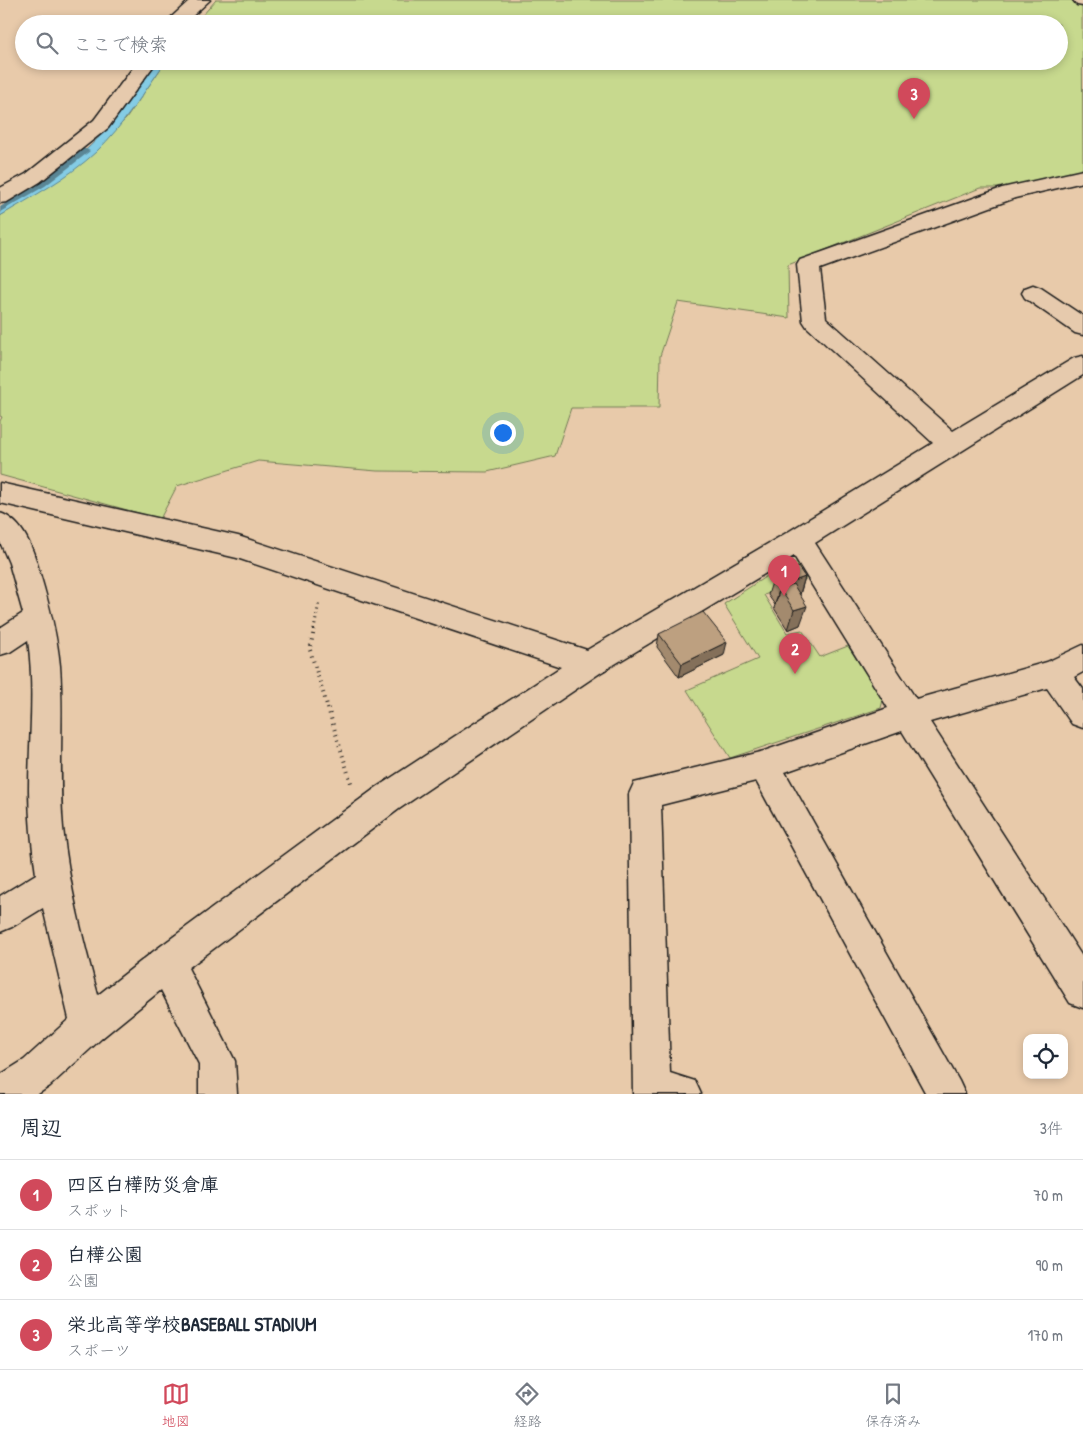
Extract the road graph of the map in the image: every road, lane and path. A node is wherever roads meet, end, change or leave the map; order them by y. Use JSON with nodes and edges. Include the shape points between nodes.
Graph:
{"nodes":[{"id":1,"x":201,"y":0,"type":"edge"},
{"id":2,"x":184,"y":15,"type":"edge"},
{"id":3,"x":141,"y":70,"type":"edge"},
{"id":4,"x":0,"y":175,"type":"edge"},
{"id":5,"x":1083,"y":176,"type":"edge"},
{"id":6,"x":33,"y":178,"type":"junction"},
{"id":7,"x":0,"y":197,"type":"edge"},
{"id":8,"x":1033,"y":292,"type":"dead end"},
{"id":9,"x":1083,"y":328,"type":"edge"},
{"id":10,"x":1083,"y":364,"type":"edge"},
{"id":11,"x":951,"y":444,"type":"junction"},
{"id":12,"x":0,"y":493,"type":"edge"},
{"id":13,"x":0,"y":524,"type":"edge"},
{"id":14,"x":798,"y":540,"type":"junction"},
{"id":15,"x":324,"y":574,"type":"junction"},
{"id":16,"x":37,"y":619,"type":"junction"},
{"id":17,"x":0,"y":643,"type":"edge"},
{"id":18,"x":1083,"y":658,"type":"edge"},
{"id":19,"x":590,"y":664,"type":"junction"},
{"id":20,"x":1054,"y":673,"type":"junction"},
{"id":21,"x":1083,"y":714,"type":"edge"},
{"id":22,"x":908,"y":715,"type":"junction"},
{"id":23,"x":764,"y":765,"type":"junction"},
{"id":24,"x":361,"y":819,"type":"junction"},
{"id":25,"x":55,"y":881,"type":"junction"},
{"id":26,"x":0,"y":915,"type":"edge"},
{"id":27,"x":166,"y":963,"type":"junction"},
{"id":28,"x":1083,"y":990,"type":"edge"},
{"id":29,"x":88,"y":1026,"type":"junction"},
{"id":30,"x":36,"y":1084,"type":"edge"},
{"id":31,"x":662,"y":1092,"type":"edge"},
{"id":32,"x":5,"y":1094,"type":"edge"},
{"id":33,"x":218,"y":1094,"type":"edge"},
{"id":34,"x":946,"y":1094,"type":"edge"}],
"edges":[{"from":1,"to":2,"type":"street"},
{"from":3,"to":6,"type":"street","via":[[101,124]]},
{"from":4,"to":6,"type":"street"},
{"from":5,"to":11,"type":"street","via":[[1009,193],[808,264],[815,321]]},
{"from":6,"to":7,"type":"street"},
{"from":8,"to":9,"type":"street"},
{"from":10,"to":11,"type":"street"},
{"from":11,"to":14,"type":"street"},
{"from":12,"to":15,"type":"street","via":[[238,547]]},
{"from":13,"to":16,"type":"street","via":[[20,553]]},
{"from":14,"to":19,"type":"street"},
{"from":14,"to":22,"type":"street"},
{"from":15,"to":19,"type":"street"},
{"from":15,"to":24,"type":"path","via":[[310,650]]},
{"from":16,"to":17,"type":"street"},
{"from":16,"to":25,"type":"street","via":[[45,665],[47,828]]},
{"from":18,"to":20,"type":"street"},
{"from":19,"to":24,"type":"street"},
{"from":20,"to":21,"type":"street"},
{"from":20,"to":22,"type":"street"},
{"from":22,"to":23,"type":"street"},
{"from":22,"to":28,"type":"street"},
{"from":23,"to":31,"type":"street","via":[[644,794]]},
{"from":23,"to":34,"type":"street"},
{"from":24,"to":27,"type":"street"},
{"from":25,"to":26,"type":"street"},
{"from":25,"to":29,"type":"street","via":[[63,928]]},
{"from":27,"to":29,"type":"street"},
{"from":27,"to":33,"type":"street","via":[[217,1061]]},
{"from":29,"to":30,"type":"street"},
{"from":30,"to":32,"type":"street"}]}
